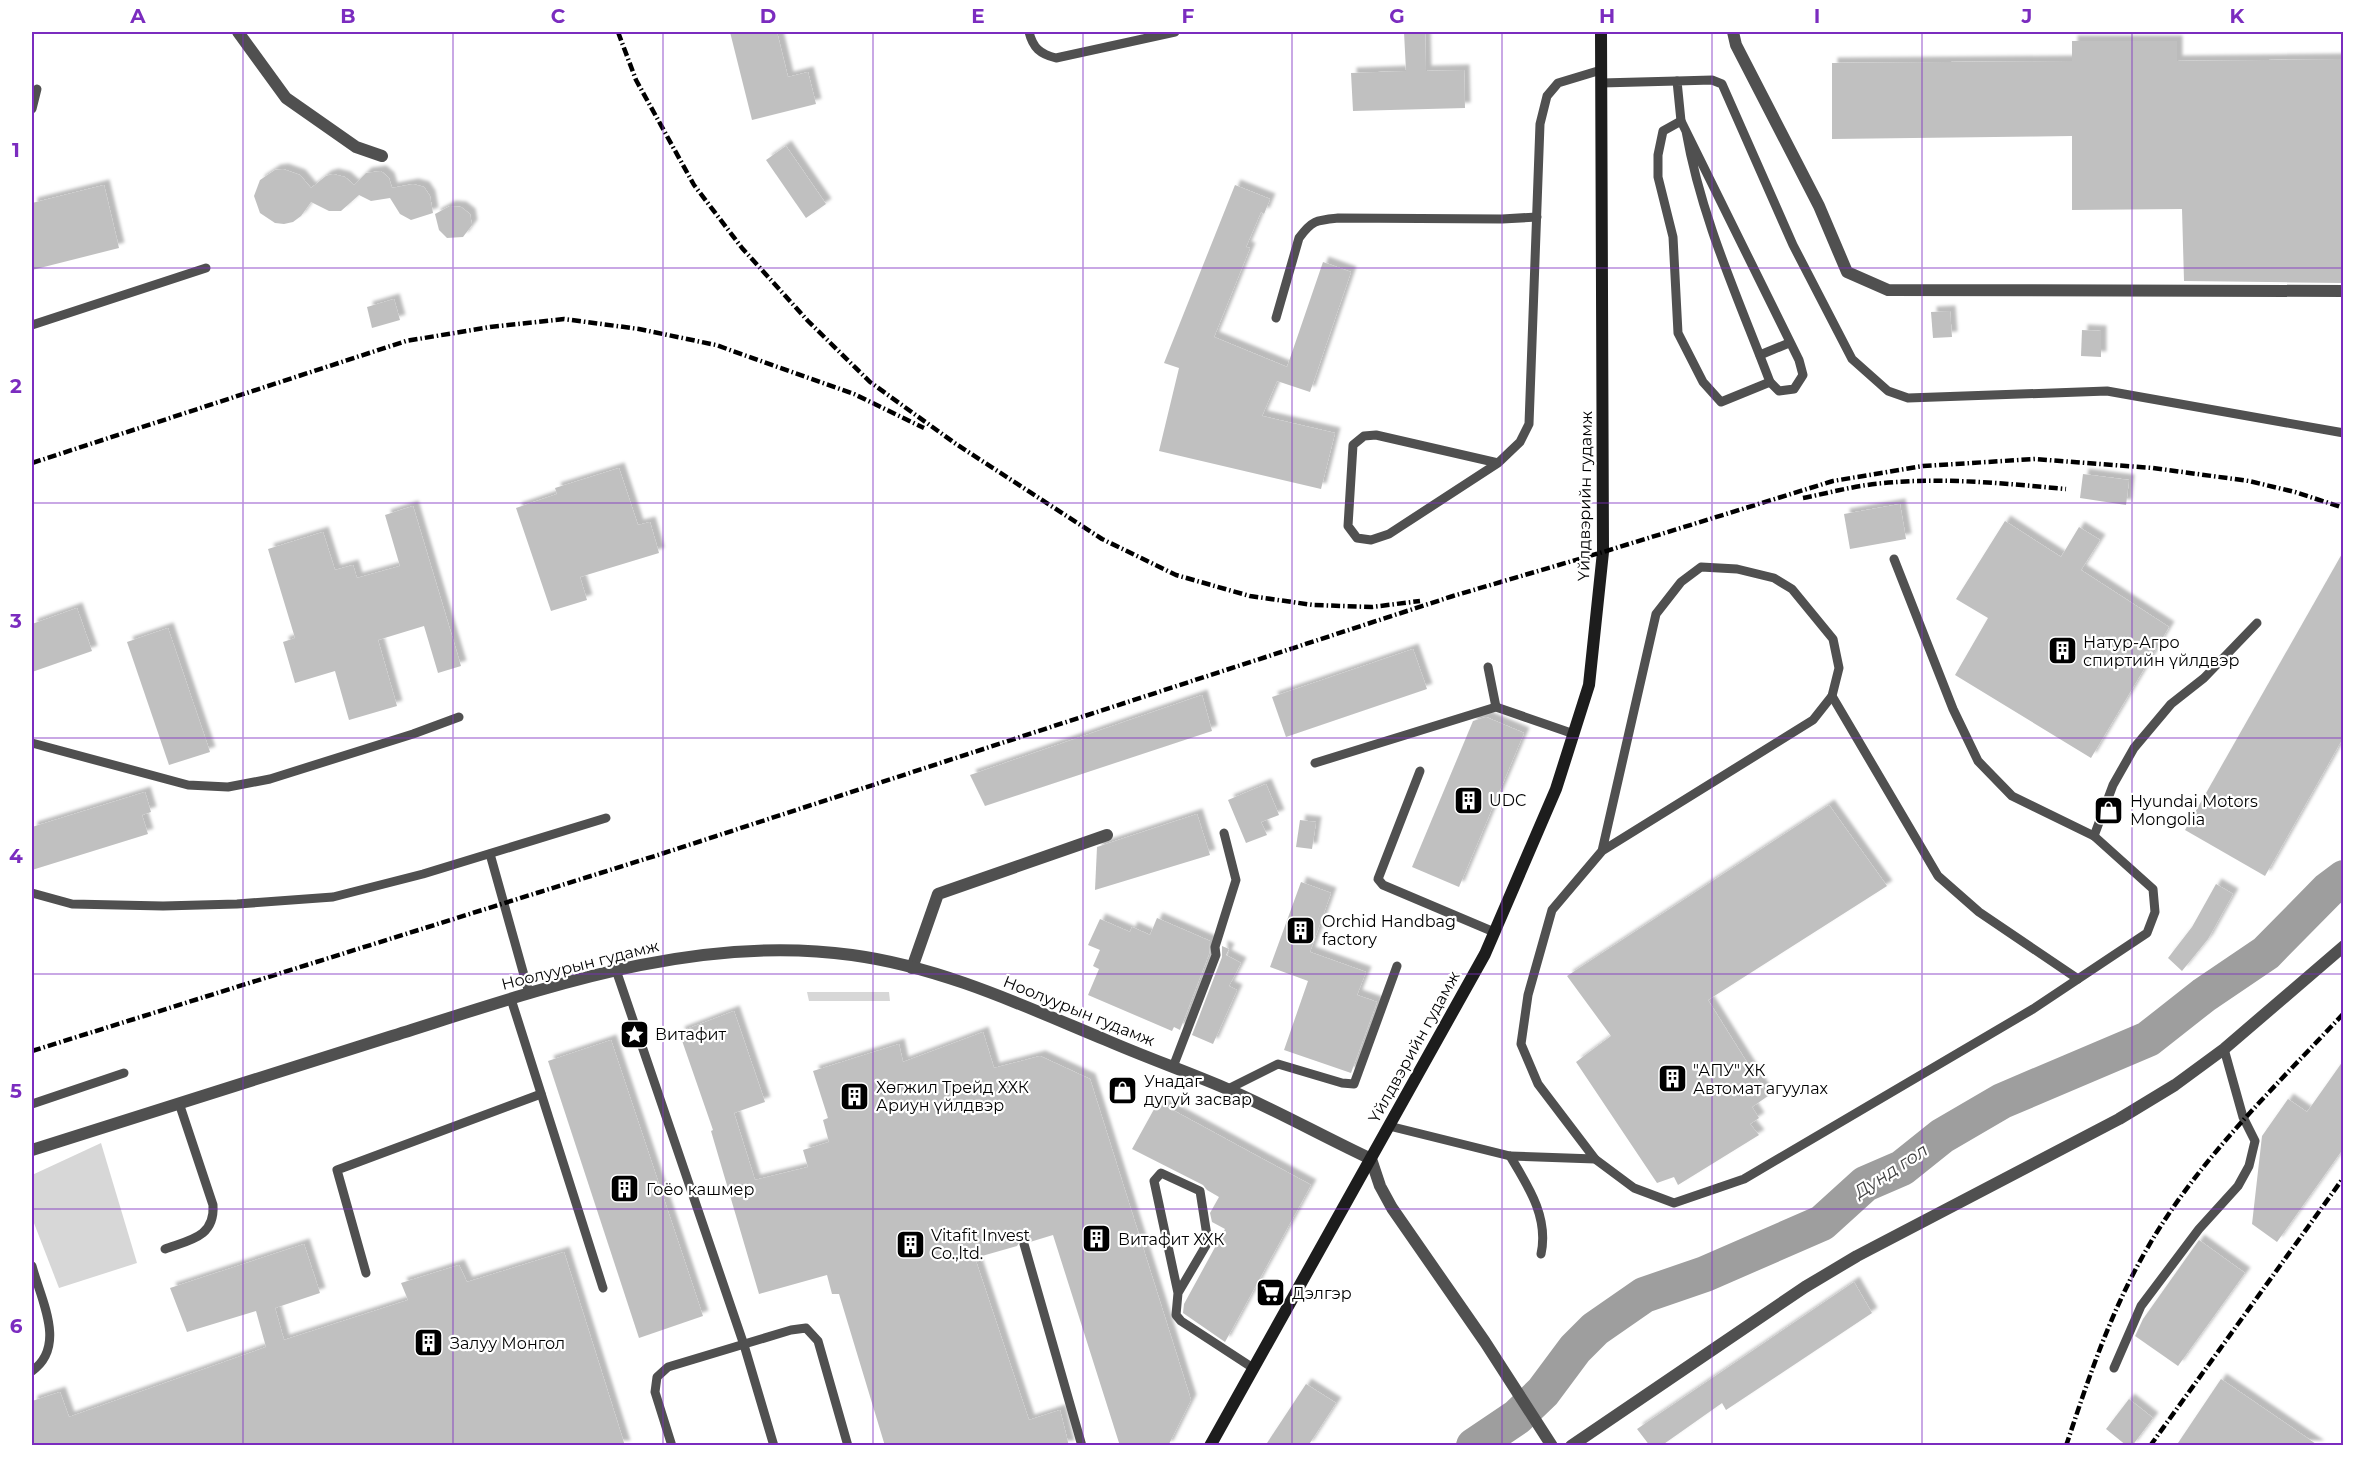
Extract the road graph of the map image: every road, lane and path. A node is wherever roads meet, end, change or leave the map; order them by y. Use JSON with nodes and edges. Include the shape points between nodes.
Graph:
{"nodes":[{"id":1,"x":238,"y":32,"type":"edge"},
{"id":2,"x":1029,"y":32,"type":"edge"},
{"id":3,"x":1175,"y":32,"type":"edge"},
{"id":4,"x":1602,"y":32,"type":"edge"},
{"id":5,"x":1734,"y":32,"type":"edge"},
{"id":6,"x":1601,"y":76,"type":"junction"},
{"id":7,"x":1677,"y":81,"type":"junction"},
{"id":8,"x":37,"y":89,"type":"dead end"},
{"id":9,"x":32,"y":109,"type":"edge"},
{"id":10,"x":1681,"y":121,"type":"junction"},
{"id":11,"x":1686,"y":131,"type":"junction"},
{"id":12,"x":382,"y":156,"type":"dead end"},
{"id":13,"x":1538,"y":217,"type":"junction"},
{"id":14,"x":207,"y":268,"type":"dead end"},
{"id":15,"x":2343,"y":291,"type":"edge"},
{"id":16,"x":1276,"y":318,"type":"dead end"},
{"id":17,"x":32,"y":325,"type":"edge"},
{"id":18,"x":1789,"y":343,"type":"junction"},
{"id":19,"x":1760,"y":356,"type":"junction"},
{"id":20,"x":1770,"y":382,"type":"junction"},
{"id":21,"x":2343,"y":433,"type":"edge"},
{"id":22,"x":1498,"y":463,"type":"junction"},
{"id":23,"x":1894,"y":559,"type":"dead end"},
{"id":24,"x":2257,"y":623,"type":"dead end"},
{"id":25,"x":1488,"y":667,"type":"dead end"},
{"id":26,"x":1832,"y":696,"type":"junction"},
{"id":27,"x":1496,"y":707,"type":"junction"},
{"id":28,"x":459,"y":717,"type":"dead end"},
{"id":29,"x":1574,"y":734,"type":"junction"},
{"id":30,"x":32,"y":743,"type":"edge"},
{"id":31,"x":1315,"y":763,"type":"dead end"},
{"id":32,"x":1420,"y":771,"type":"dead end"},
{"id":33,"x":606,"y":818,"type":"dead end"},
{"id":34,"x":1224,"y":833,"type":"dead end"},
{"id":35,"x":1107,"y":835,"type":"dead end"},
{"id":36,"x":2094,"y":836,"type":"junction"},
{"id":37,"x":1602,"y":851,"type":"junction"},
{"id":38,"x":490,"y":854,"type":"junction"},
{"id":39,"x":32,"y":893,"type":"edge"},
{"id":40,"x":1494,"y":932,"type":"junction"},
{"id":41,"x":2343,"y":945,"type":"edge"},
{"id":42,"x":1397,"y":966,"type":"dead end"},
{"id":43,"x":912,"y":968,"type":"junction"},
{"id":44,"x":616,"y":970,"type":"junction"},
{"id":45,"x":2078,"y":979,"type":"junction"},
{"id":46,"x":529,"y":993,"type":"junction"},
{"id":47,"x":511,"y":999,"type":"junction"},
{"id":48,"x":2224,"y":1049,"type":"junction"},
{"id":49,"x":1173,"y":1067,"type":"junction"},
{"id":50,"x":124,"y":1073,"type":"dead end"},
{"id":51,"x":1228,"y":1089,"type":"junction"},
{"id":52,"x":541,"y":1094,"type":"junction"},
{"id":53,"x":179,"y":1103,"type":"junction"},
{"id":54,"x":32,"y":1104,"type":"edge"},
{"id":55,"x":1389,"y":1126,"type":"junction"},
{"id":56,"x":32,"y":1150,"type":"edge"},
{"id":57,"x":1510,"y":1156,"type":"junction"},
{"id":58,"x":1371,"y":1160,"type":"junction"},
{"id":59,"x":1595,"y":1160,"type":"junction"},
{"id":60,"x":1024,"y":1244,"type":"dead end"},
{"id":61,"x":165,"y":1249,"type":"dead end"},
{"id":62,"x":1541,"y":1254,"type":"dead end"},
{"id":63,"x":32,"y":1266,"type":"edge"},
{"id":64,"x":366,"y":1273,"type":"dead end"},
{"id":65,"x":603,"y":1288,"type":"dead end"},
{"id":66,"x":1178,"y":1293,"type":"junction"},
{"id":67,"x":744,"y":1346,"type":"junction"},
{"id":68,"x":1253,"y":1368,"type":"junction"},
{"id":69,"x":2114,"y":1368,"type":"dead end"},
{"id":70,"x":32,"y":1371,"type":"edge"},
{"id":71,"x":1551,"y":1444,"type":"edge"},
{"id":72,"x":672,"y":1446,"type":"edge"},
{"id":73,"x":774,"y":1446,"type":"edge"},
{"id":74,"x":848,"y":1446,"type":"edge"},
{"id":75,"x":1082,"y":1446,"type":"edge"},
{"id":76,"x":1210,"y":1446,"type":"edge"},
{"id":77,"x":1571,"y":1446,"type":"edge"}],
"edges":[{"from":1,"to":12,"type":"street","via":[[286,98],[356,147]]},
{"from":2,"to":3,"type":"lane","via":[[1032,45],[1043,55],[1056,58]]},
{"from":4,"to":6,"type":"main road","name":"Yйлдвэрийн гудамж"},
{"from":5,"to":15,"type":"street","via":[[1736,45],[1819,206],[1847,272],[1888,290]]},
{"from":6,"to":7,"type":"lane"},
{"from":6,"to":13,"type":"lane","via":[[1558,82],[1547,96],[1540,124]]},
{"from":6,"to":29,"type":"main road","name":"Yйлдвэрийн гудамж","via":[[1603,552],[1589,686]]},
{"from":7,"to":10,"type":"lane"},
{"from":7,"to":21,"type":"lane","via":[[1712,80],[1722,84],[1793,244],[1852,359],[1888,391],[1908,398],[2108,391]]},
{"from":8,"to":9,"type":"lane"},
{"from":10,"to":11,"type":"lane"},
{"from":10,"to":20,"type":"lane","via":[[1664,131],[1658,155],[1658,177],[1673,237],[1678,333],[1703,382],[1721,402]]},
{"from":11,"to":18,"type":"lane"},
{"from":11,"to":19,"type":"lane","via":[[1691,163],[1717,245]]},
{"from":13,"to":16,"type":"lane","via":[[1316,220],[1299,238]]},
{"from":13,"to":22,"type":"lane","via":[[1529,424],[1520,442]]},
{"from":14,"to":17,"type":"lane"},
{"from":18,"to":19,"type":"lane"},
{"from":18,"to":20,"type":"lane","via":[[1803,375],[1794,389],[1779,391]]},
{"from":19,"to":20,"type":"lane"},
{"from":22,"to":22,"type":"lane","via":[[1389,534],[1371,540],[1357,538],[1348,526],[1353,445],[1364,436],[1376,435]]},
{"from":23,"to":36,"type":"lane","via":[[1953,709],[1978,761],[2012,796]]},
{"from":24,"to":36,"type":"lane","via":[[2204,678],[2171,704],[2134,748],[2113,785]]},
{"from":25,"to":27,"type":"lane"},
{"from":26,"to":37,"type":"lane","via":[[1813,720]]},
{"from":26,"to":37,"type":"lane","via":[[1839,668],[1833,639],[1792,590],[1774,578],[1737,569],[1701,567],[1681,582],[1656,615]]},
{"from":26,"to":45,"type":"lane","via":[[1938,876],[1979,912]]},
{"from":27,"to":29,"type":"lane"},
{"from":27,"to":31,"type":"lane"},
{"from":28,"to":30,"type":"lane","via":[[270,779],[228,787],[188,785]]},
{"from":29,"to":40,"type":"main road","name":"Yйлдвэрийн гудамж","via":[[1556,789]]},
{"from":32,"to":40,"type":"lane","via":[[1378,879],[1383,885]]},
{"from":33,"to":38,"type":"lane"},
{"from":34,"to":49,"type":"lane","via":[[1236,880],[1216,955]]},
{"from":35,"to":43,"type":"street","via":[[938,894]]},
{"from":36,"to":45,"type":"lane","via":[[2153,889],[2155,912],[2147,933]]},
{"from":37,"to":59,"type":"lane","via":[[1552,910],[1528,994],[1521,1044],[1538,1084]]},
{"from":38,"to":39,"type":"lane","via":[[321,898],[163,906],[72,904]]},
{"from":38,"to":46,"type":"lane"},
{"from":40,"to":55,"type":"main road","name":"Yйлдвэрийн гудамж"},
{"from":41,"to":48,"type":"street"},
{"from":42,"to":51,"type":"lane","via":[[1354,1084],[1278,1064]]},
{"from":43,"to":44,"type":"street","name":"Ноолуурын гудамж","via":[[854,955],[791,950],[731,951]]},
{"from":43,"to":49,"type":"street","name":"Ноолуурын гудамж","via":[[1014,1001]]},
{"from":44,"to":46,"type":"street","name":"Ноолуурын гудамж"},
{"from":44,"to":67,"type":"lane"},
{"from":45,"to":59,"type":"lane","via":[[1744,1179],[1674,1203],[1634,1188]]},
{"from":46,"to":47,"type":"street","name":"Ноолуурын гудамж"},
{"from":47,"to":52,"type":"lane"},
{"from":47,"to":53,"type":"street","name":"Ноолуурын гудамж"},
{"from":48,"to":69,"type":"lane","via":[[2243,1116],[2255,1141],[2249,1166],[2238,1186],[2199,1229],[2141,1306]]},
{"from":48,"to":77,"type":"street","via":[[2147,1103],[1814,1282]]},
{"from":49,"to":51,"type":"street","name":"Ноолуурын гудамж"},
{"from":50,"to":54,"type":"lane"},
{"from":51,"to":58,"type":"street","name":"Ноолуурын гудамж"},
{"from":52,"to":64,"type":"lane","via":[[337,1170]]},
{"from":52,"to":65,"type":"lane"},
{"from":53,"to":56,"type":"street","name":"Ноолуурын гудамж"},
{"from":53,"to":61,"type":"lane","via":[[214,1217],[202,1235]]},
{"from":55,"to":57,"type":"lane"},
{"from":55,"to":58,"type":"main road","name":"Yйлдвэрийн гудамж"},
{"from":57,"to":59,"type":"lane"},
{"from":57,"to":62,"type":"lane","via":[[1536,1198],[1544,1241]]},
{"from":58,"to":68,"type":"main road","name":"Yйлдвэрийн гудамж"},
{"from":58,"to":71,"type":"street","via":[[1389,1203]]},
{"from":60,"to":75,"type":"lane"},
{"from":63,"to":70,"type":"lane","via":[[51,1332],[50,1348],[41,1365]]},
{"from":66,"to":66,"type":"lane","via":[[1208,1242],[1200,1191],[1161,1173],[1154,1181]]},
{"from":66,"to":68,"type":"lane","via":[[1175,1306],[1181,1321]]},
{"from":67,"to":72,"type":"lane","via":[[668,1367],[657,1377],[655,1392]]},
{"from":67,"to":73,"type":"lane"},
{"from":67,"to":74,"type":"lane","via":[[791,1330],[806,1329],[818,1341]]},
{"from":68,"to":76,"type":"main road","name":"Yйлдвэрийн гудамж"}]}
